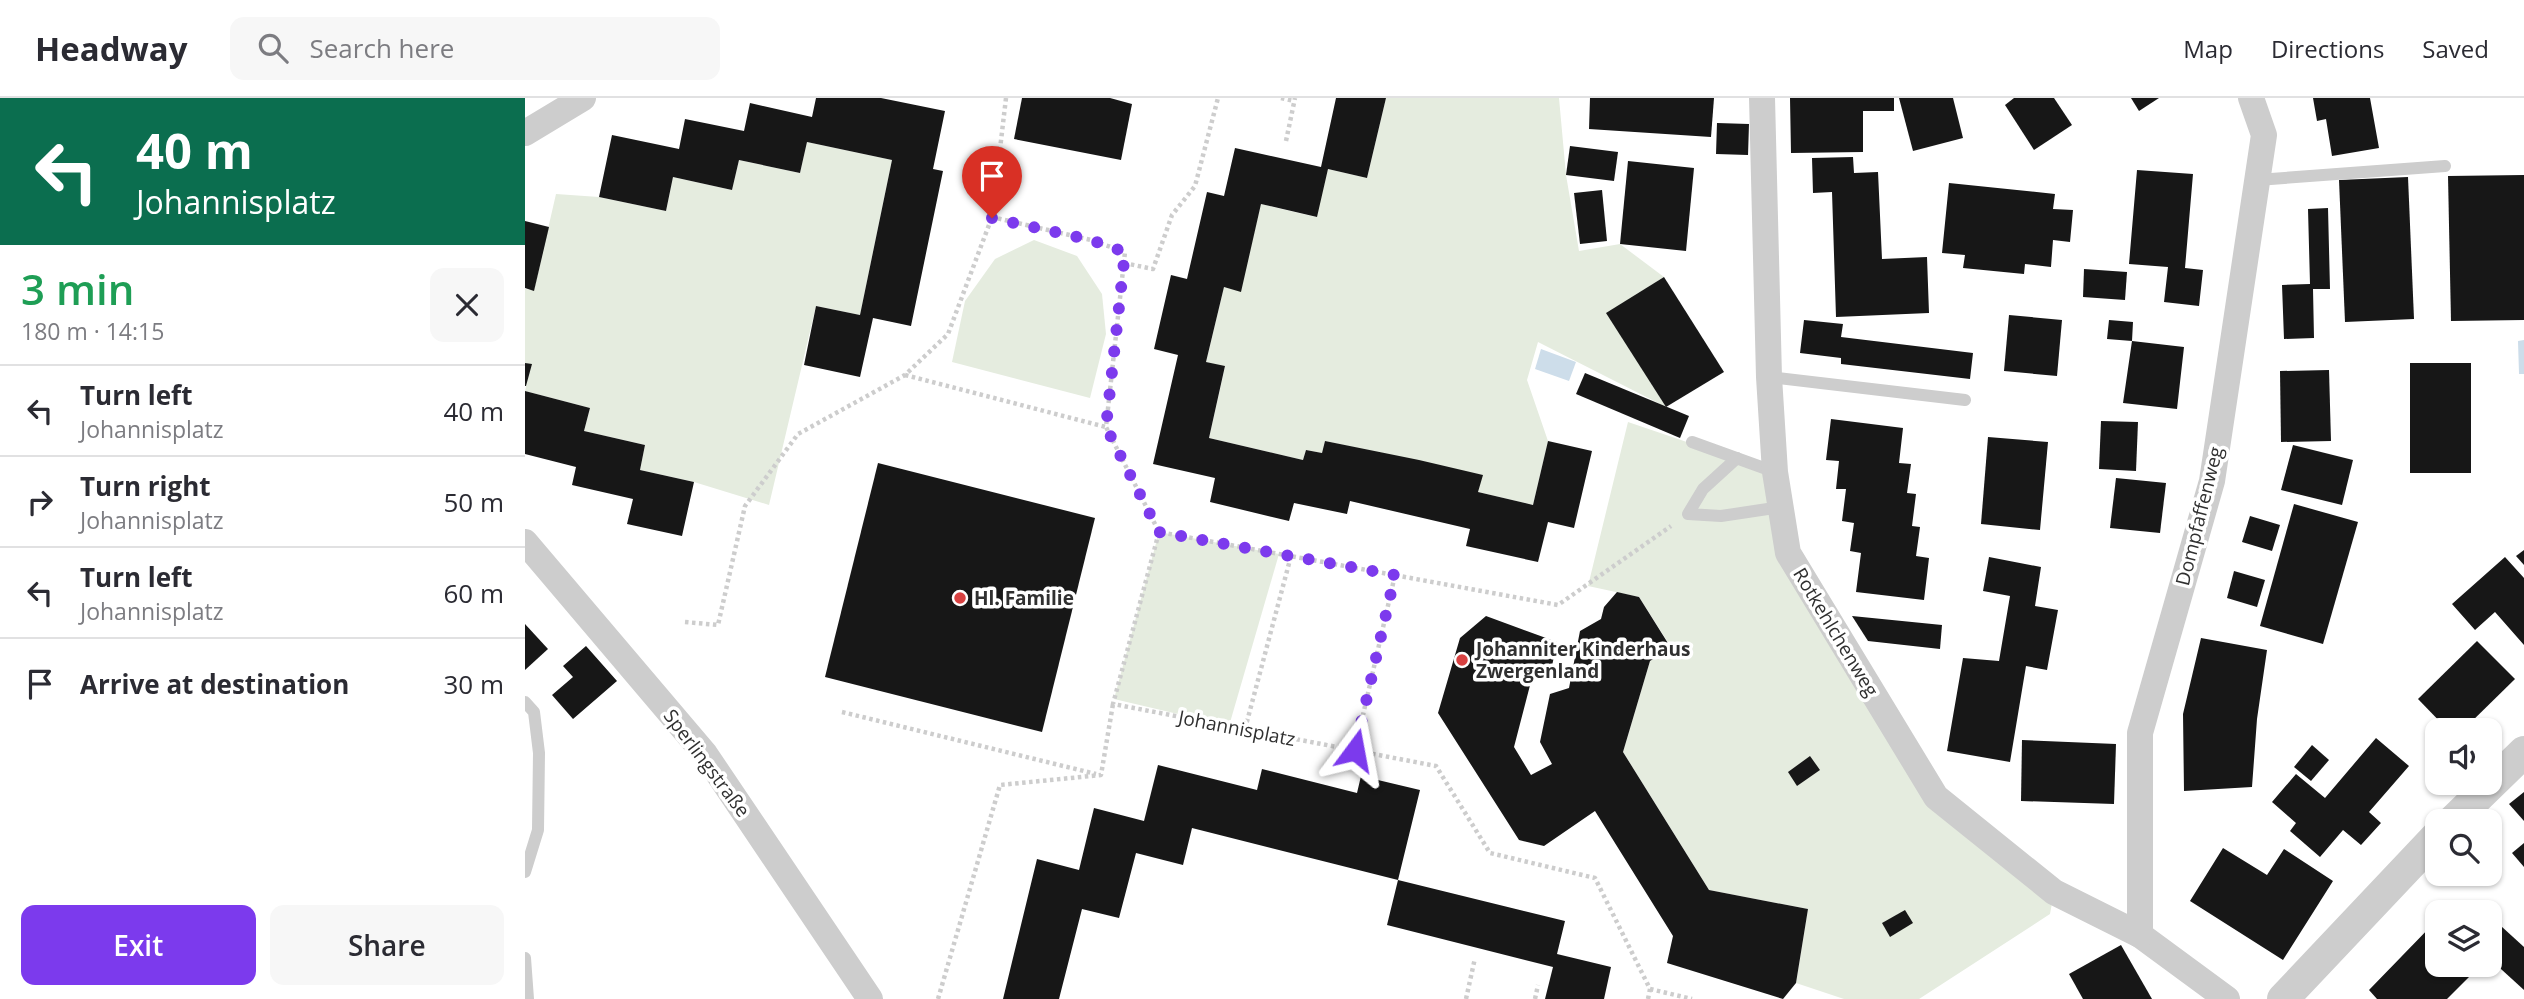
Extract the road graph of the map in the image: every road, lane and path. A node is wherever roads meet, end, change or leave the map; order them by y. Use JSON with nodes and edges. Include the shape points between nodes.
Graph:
{"nodes":[{"id":1,"x":583,"y":98,"type":"edge"},
{"id":2,"x":1006,"y":98,"type":"edge"},
{"id":3,"x":1218,"y":98,"type":"edge"},
{"id":4,"x":1281,"y":98,"type":"edge"},
{"id":5,"x":1762,"y":98,"type":"edge"},
{"id":6,"x":2251,"y":98,"type":"edge"},
{"id":7,"x":1295,"y":100,"type":"edge"},
{"id":8,"x":525,"y":133,"type":"edge"},
{"id":9,"x":1286,"y":141,"type":"dead end"},
{"id":10,"x":2445,"y":166,"type":"dead end"},
{"id":11,"x":2257,"y":180,"type":"junction"},
{"id":12,"x":992,"y":218,"type":"junction"},
{"id":13,"x":1124,"y":262,"type":"junction"},
{"id":14,"x":905,"y":375,"type":"junction"},
{"id":15,"x":1769,"y":377,"type":"junction"},
{"id":16,"x":1965,"y":400,"type":"dead end"},
{"id":17,"x":1106,"y":427,"type":"junction"},
{"id":18,"x":1692,"y":442,"type":"dead end"},
{"id":19,"x":1737,"y":458,"type":"junction"},
{"id":20,"x":1775,"y":471,"type":"junction"},
{"id":21,"x":1781,"y":507,"type":"junction"},
{"id":22,"x":1688,"y":514,"type":"junction"},
{"id":23,"x":1159,"y":532,"type":"junction"},
{"id":24,"x":525,"y":542,"type":"edge"},
{"id":25,"x":1291,"y":556,"type":"junction"},
{"id":26,"x":1395,"y":575,"type":"junction"},
{"id":27,"x":685,"y":622,"type":"dead end"},
{"id":28,"x":525,"y":702,"type":"edge"},
{"id":29,"x":1113,"y":704,"type":"junction"},
{"id":30,"x":842,"y":712,"type":"dead end"},
{"id":31,"x":1245,"y":729,"type":"junction"},
{"id":32,"x":1355,"y":750,"type":"junction"},
{"id":33,"x":2524,"y":752,"type":"edge"},
{"id":34,"x":1101,"y":775,"type":"junction"},
{"id":35,"x":2465,"y":809,"type":"edge"},
{"id":36,"x":2425,"y":849,"type":"edge"},
{"id":37,"x":525,"y":872,"type":"edge"},
{"id":38,"x":2140,"y":935,"type":"junction"},
{"id":39,"x":525,"y":958,"type":"edge"},
{"id":40,"x":1475,"y":958,"type":"dead end"},
{"id":41,"x":1538,"y":985,"type":"dead end"},
{"id":42,"x":1650,"y":989,"type":"junction"},
{"id":43,"x":528,"y":999,"type":"edge"},
{"id":44,"x":870,"y":999,"type":"edge"},
{"id":45,"x":938,"y":999,"type":"edge"},
{"id":46,"x":1466,"y":999,"type":"edge"},
{"id":47,"x":1535,"y":999,"type":"edge"},
{"id":48,"x":1648,"y":999,"type":"edge"},
{"id":49,"x":1692,"y":999,"type":"edge"},
{"id":50,"x":2227,"y":999,"type":"edge"},
{"id":51,"x":2283,"y":999,"type":"edge"}],
"edges":[{"from":1,"to":8,"type":"street"},
{"from":2,"to":12,"type":"path"},
{"from":3,"to":13,"type":"path","via":[[1195,186],[1172,215],[1153,269]]},
{"from":4,"to":7,"type":"path"},
{"from":5,"to":15,"type":"street","name":"Rotkehlchenweg"},
{"from":6,"to":11,"type":"street","name":"Dompfaffenweg","via":[[2264,135]]},
{"from":7,"to":9,"type":"path"},
{"from":10,"to":11,"type":"lane"},
{"from":11,"to":38,"type":"street","name":"Dompfaffenweg","via":[[2212,481],[2140,733]]},
{"from":12,"to":13,"type":"path","via":[[1091,240],[1125,252]]},
{"from":12,"to":14,"type":"path","via":[[948,334]]},
{"from":13,"to":17,"type":"path"},
{"from":14,"to":17,"type":"path"},
{"from":14,"to":27,"type":"path","via":[[798,435],[745,506],[718,625]]},
{"from":15,"to":16,"type":"lane"},
{"from":15,"to":20,"type":"street","name":"Rotkehlchenweg"},
{"from":17,"to":23,"type":"path"},
{"from":18,"to":19,"type":"lane"},
{"from":19,"to":20,"type":"lane"},
{"from":19,"to":22,"type":"lane","via":[[1703,489]]},
{"from":20,"to":21,"type":"street","name":"Rotkehlchenweg"},
{"from":21,"to":22,"type":"lane","via":[[1721,516]]},
{"from":21,"to":38,"type":"street","name":"Rotkehlchenweg","via":[[1788,552],[1936,797],[2055,892]]},
{"from":22,"to":26,"type":"path","via":[[1558,605]]},
{"from":23,"to":25,"type":"path"},
{"from":23,"to":29,"type":"path"},
{"from":24,"to":44,"type":"street","name":"Sperlingstraße","via":[[705,754]]},
{"from":25,"to":26,"type":"path"},
{"from":25,"to":31,"type":"path"},
{"from":26,"to":32,"type":"path"},
{"from":28,"to":37,"type":"lane","via":[[534,712],[539,753],[538,830]]},
{"from":29,"to":31,"type":"path","name":"Johannisplatz"},
{"from":29,"to":34,"type":"path"},
{"from":30,"to":34,"type":"path"},
{"from":31,"to":32,"type":"path","name":"Johannisplatz"},
{"from":32,"to":42,"type":"path","name":"Johannisplatz","via":[[1436,766],[1490,853],[1595,877]]},
{"from":33,"to":35,"type":"street"},
{"from":34,"to":45,"type":"path","via":[[1000,785]]},
{"from":36,"to":51,"type":"street"},
{"from":38,"to":50,"type":"street","name":"Rotkehlchenweg"},
{"from":39,"to":43,"type":"lane"},
{"from":40,"to":46,"type":"path"},
{"from":41,"to":47,"type":"path"},
{"from":42,"to":48,"type":"path"},
{"from":42,"to":49,"type":"path"}]}
